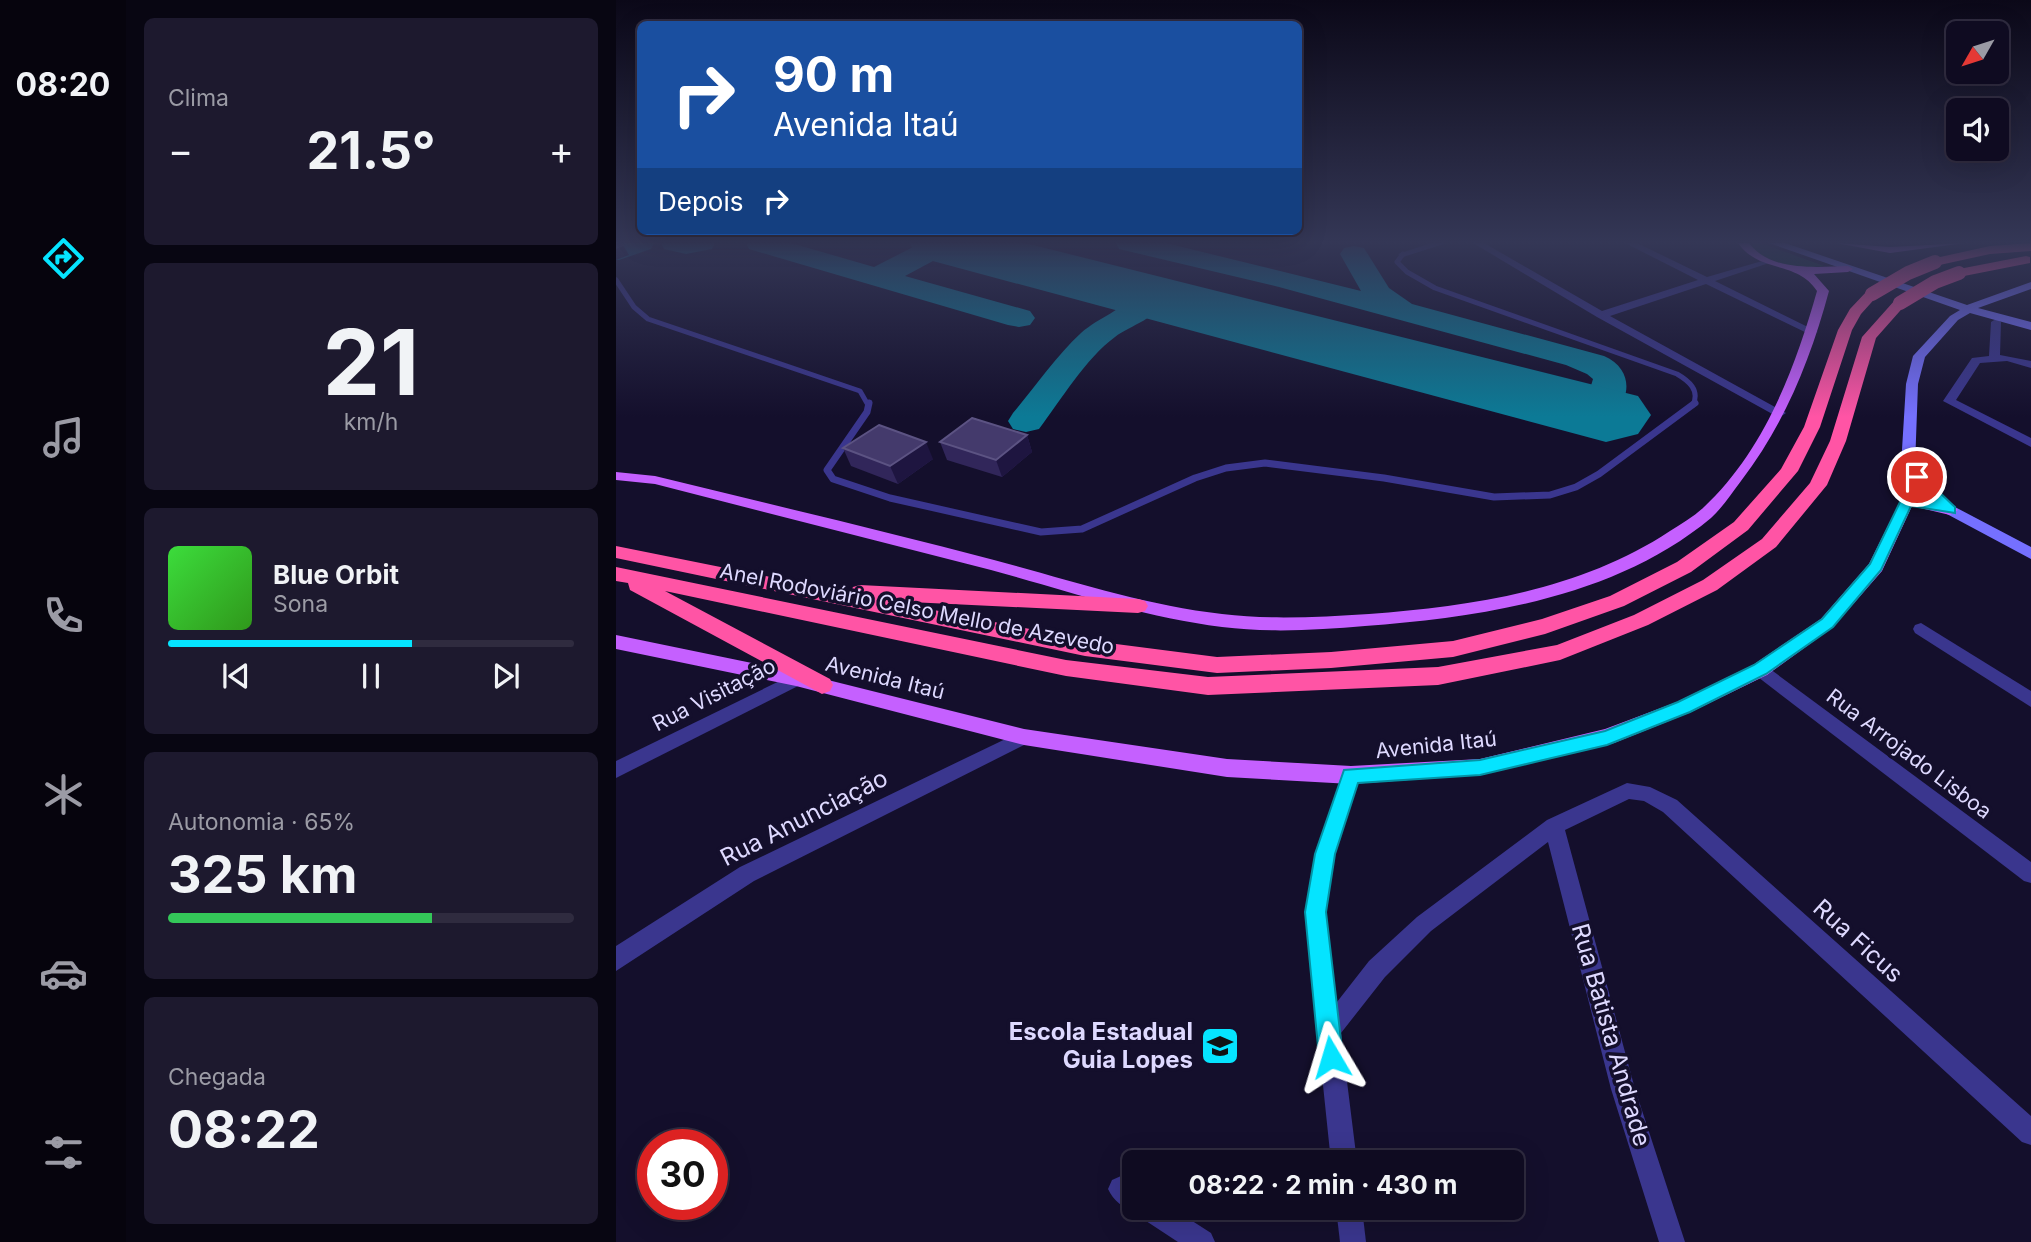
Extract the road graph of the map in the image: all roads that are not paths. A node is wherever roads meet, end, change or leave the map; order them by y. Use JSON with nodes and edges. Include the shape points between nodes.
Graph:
{"nodes":[{"id":1,"x":630,"y":301,"type":"edge"},
{"id":2,"x":1472,"y":301,"type":"edge"},
{"id":3,"x":1577,"y":301,"type":"edge"},
{"id":4,"x":1647,"y":301,"type":"edge"},
{"id":5,"x":1748,"y":301,"type":"edge"},
{"id":6,"x":1821,"y":301,"type":"edge"},
{"id":7,"x":1866,"y":301,"type":"edge"},
{"id":8,"x":1903,"y":301,"type":"edge"},
{"id":9,"x":1937,"y":301,"type":"edge"},
{"id":10,"x":1951,"y":301,"type":"edge"},
{"id":11,"x":1960,"y":301,"type":"edge"},
{"id":12,"x":1988,"y":301,"type":"edge"},
{"id":13,"x":1974,"y":306,"type":"junction"},
{"id":14,"x":1601,"y":315,"type":"junction"},
{"id":15,"x":2031,"y":316,"type":"edge"},
{"id":16,"x":1954,"y":318,"type":"junction"},
{"id":17,"x":1996,"y":322,"type":"dead end"},
{"id":18,"x":2031,"y":326,"type":"edge"},
{"id":19,"x":1813,"y":332,"type":"junction"},
{"id":20,"x":1994,"y":358,"type":"junction"},
{"id":21,"x":2031,"y":365,"type":"edge"},
{"id":22,"x":1780,"y":413,"type":"junction"},
{"id":23,"x":2031,"y":443,"type":"edge"},
{"id":24,"x":616,"y":476,"type":"edge"},
{"id":25,"x":1950,"y":510,"type":"junction"},
{"id":26,"x":616,"y":552,"type":"edge"},
{"id":27,"x":2031,"y":554,"type":"edge"},
{"id":28,"x":617,"y":574,"type":"edge"},
{"id":29,"x":788,"y":588,"type":"junction"},
{"id":30,"x":1138,"y":606,"type":"junction"},
{"id":31,"x":1921,"y":629,"type":"dead end"},
{"id":32,"x":616,"y":642,"type":"edge"},
{"id":33,"x":1760,"y":670,"type":"junction"},
{"id":34,"x":796,"y":678,"type":"junction"},
{"id":35,"x":822,"y":685,"type":"junction"},
{"id":36,"x":2031,"y":700,"type":"edge"},
{"id":37,"x":1024,"y":737,"type":"junction"},
{"id":38,"x":616,"y":770,"type":"edge"},
{"id":39,"x":1351,"y":775,"type":"junction"},
{"id":40,"x":1554,"y":826,"type":"junction"},
{"id":41,"x":2031,"y":874,"type":"edge"},
{"id":42,"x":616,"y":960,"type":"edge"},
{"id":43,"x":1328,"y":1031,"type":"junction"},
{"id":44,"x":2031,"y":1133,"type":"edge"},
{"id":45,"x":1343,"y":1150,"type":"edge"},
{"id":46,"x":1168,"y":1220,"type":"edge"},
{"id":47,"x":1350,"y":1220,"type":"edge"},
{"id":48,"x":1202,"y":1242,"type":"edge"},
{"id":49,"x":1353,"y":1242,"type":"edge"},
{"id":50,"x":1672,"y":1242,"type":"edge"}],
"edges":[{"from":1,"to":2,"type":"lane","via":[[648,319],[860,391],[869,402],[867,412],[827,470],[833,480],[890,498],[1041,531],[1082,528],[1195,478],[1265,463],[1494,497],[1550,495],[1599,474],[1695,403],[1696,392],[1678,374]]},
{"from":3,"to":14,"type":"street"},
{"from":4,"to":14,"type":"street"},
{"from":5,"to":19,"type":"street"},
{"from":6,"to":19,"type":"main road"},
{"from":7,"to":29,"type":"highway","name":"Anel Rodoviário Celso Mello de Azevedo","bridge":true,"via":[[1845,330],[1812,426],[1789,471],[1741,526],[1684,567],[1651,584],[1545,626],[1453,649],[1217,665],[1085,648]]},
{"from":8,"to":28,"type":"highway","name":"Anel Rodoviário Celso Mello de Azevedo","bridge":true,"via":[[1869,337],[1838,440],[1818,485],[1769,543],[1710,585],[1641,620],[1560,652],[1438,676],[1208,686],[1066,668]]},
{"from":9,"to":16,"type":"main road"},
{"from":10,"to":13,"type":"main road"},
{"from":11,"to":13,"type":"main road"},
{"from":12,"to":13,"type":"main road"},
{"from":13,"to":15,"type":"main road"},
{"from":13,"to":16,"type":"main road"},
{"from":13,"to":18,"type":"main road"},
{"from":14,"to":22,"type":"street"},
{"from":16,"to":25,"type":"main road","via":[[1919,356],[1912,384],[1908,466],[1925,489]]},
{"from":17,"to":20,"type":"street"},
{"from":19,"to":22,"type":"main road"},
{"from":20,"to":21,"type":"street"},
{"from":20,"to":23,"type":"street","via":[[1976,360],[1949,401]]},
{"from":22,"to":30,"type":"main road","via":[[1754,456],[1706,513],[1597,576],[1522,601],[1434,616],[1324,622],[1227,622]]},
{"from":24,"to":30,"type":"main road","via":[[668,483]]},
{"from":25,"to":27,"type":"main road"},
{"from":25,"to":33,"type":"main road","name":"Avenida Itaú","via":[[1906,503],[1876,567],[1827,623]]},
{"from":26,"to":29,"type":"highway","name":"Anel Rodoviário Celso Mello de Azevedo"},
{"from":28,"to":35,"type":"highway"},
{"from":29,"to":30,"type":"highway"},
{"from":31,"to":36,"type":"street"},
{"from":32,"to":34,"type":"main road","name":"Avenida Itaú"},
{"from":33,"to":39,"type":"main road","name":"Avenida Itaú","via":[[1607,737],[1480,767]]},
{"from":33,"to":41,"type":"street","name":"Rua Arrojado Lisboa"},
{"from":34,"to":35,"type":"main road","name":"Avenida Itaú"},
{"from":34,"to":38,"type":"street","name":"Rua Visitação"},
{"from":35,"to":37,"type":"main road","name":"Avenida Itaú"},
{"from":37,"to":39,"type":"main road","name":"Avenida Itaú","via":[[1227,768]]},
{"from":37,"to":42,"type":"street","name":"Rua Anunciação","via":[[747,874]]},
{"from":39,"to":43,"type":"street","via":[[1325,854],[1315,912]]},
{"from":40,"to":43,"type":"street","via":[[1423,924],[1377,969]]},
{"from":40,"to":44,"type":"street","name":"Rua Ficus","via":[[1627,791],[1647,794],[1670,806]]},
{"from":40,"to":50,"type":"street","name":"Rua Batista Andrade","via":[[1623,1089]]},
{"from":43,"to":45,"type":"street"},
{"from":46,"to":48,"type":"street"},
{"from":47,"to":49,"type":"street"}]}
